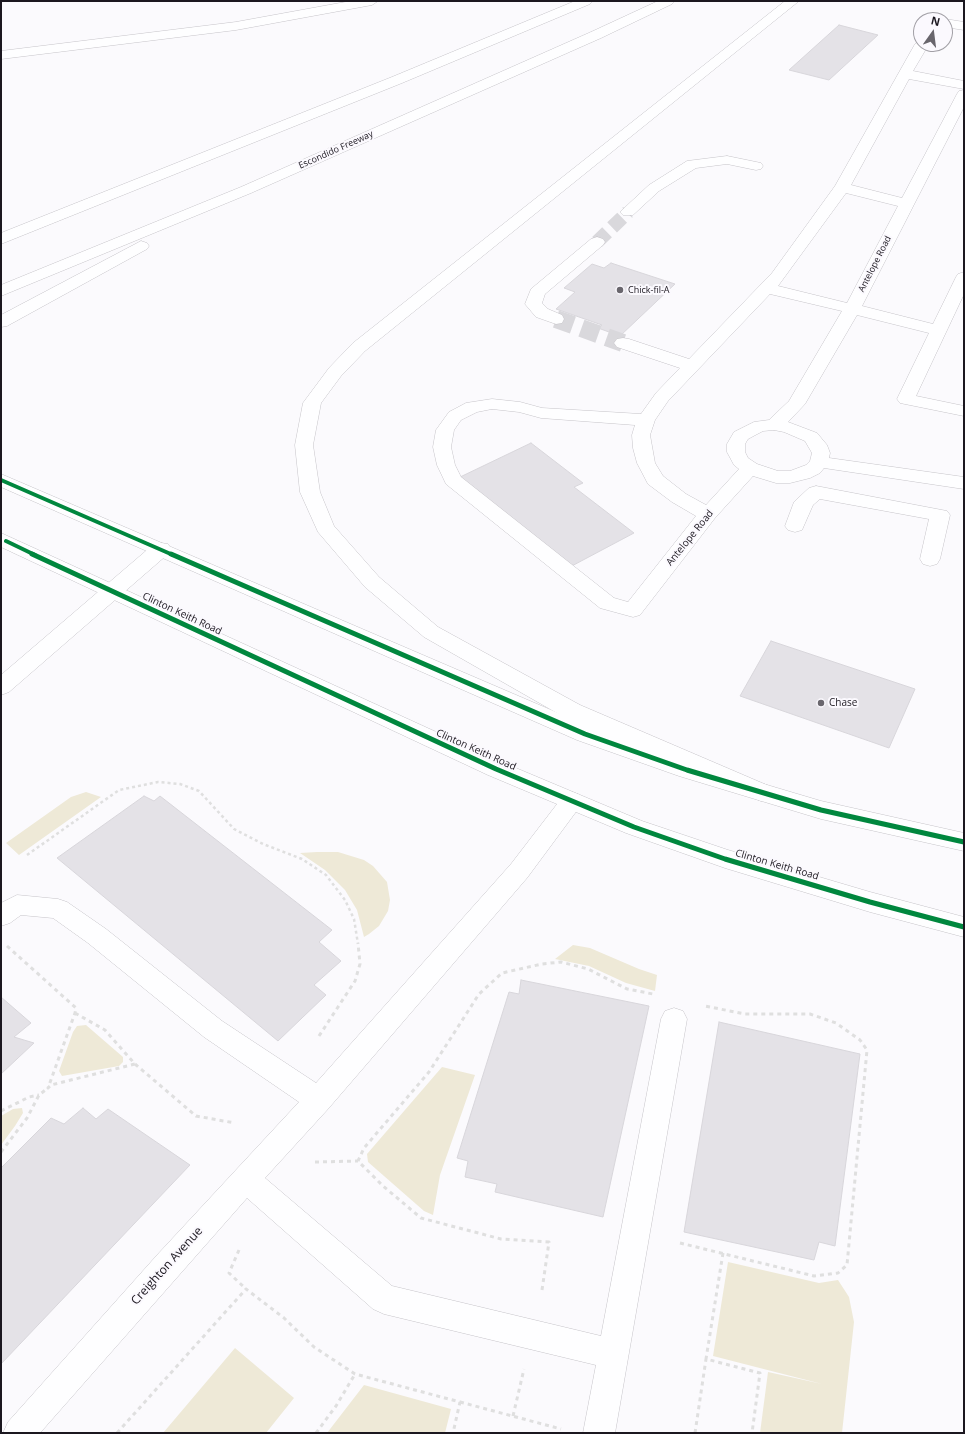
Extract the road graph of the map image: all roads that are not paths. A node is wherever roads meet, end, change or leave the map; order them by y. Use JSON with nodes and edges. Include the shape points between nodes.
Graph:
{"nodes":[{"id":1,"x":372,"y":1,"type":"edge"},
{"id":2,"x":586,"y":1,"type":"edge"},
{"id":3,"x":668,"y":1,"type":"edge"},
{"id":4,"x":793,"y":1,"type":"edge"},
{"id":5,"x":953,"y":24,"type":"edge"},
{"id":6,"x":964,"y":26,"type":"edge"},
{"id":7,"x":918,"y":52,"type":"edge"},
{"id":8,"x":1,"y":55,"type":"edge"},
{"id":9,"x":906,"y":74,"type":"junction"},
{"id":10,"x":964,"y":85,"type":"edge"},
{"id":11,"x":964,"y":94,"type":"edge"},
{"id":12,"x":756,"y":166,"type":"dead end"},
{"id":13,"x":842,"y":187,"type":"junction"},
{"id":14,"x":246,"y":190,"type":"junction"},
{"id":15,"x":907,"y":204,"type":"junction"},
{"id":16,"x":628,"y":212,"type":"tunnel mouth"},
{"id":17,"x":1,"y":239,"type":"edge"},
{"id":18,"x":597,"y":242,"type":"tunnel mouth"},
{"id":19,"x":964,"y":277,"type":"edge"},
{"id":20,"x":767,"y":288,"type":"junction"},
{"id":21,"x":1,"y":291,"type":"edge"},
{"id":22,"x":852,"y":309,"type":"junction"},
{"id":23,"x":556,"y":319,"type":"tunnel mouth"},
{"id":24,"x":1,"y":322,"type":"edge"},
{"id":25,"x":939,"y":330,"type":"junction"},
{"id":26,"x":623,"y":343,"type":"tunnel mouth"},
{"id":27,"x":692,"y":366,"type":"junction"},
{"id":28,"x":964,"y":411,"type":"edge"},
{"id":29,"x":646,"y":420,"type":"junction"},
{"id":30,"x":774,"y":425,"type":"junction"},
{"id":31,"x":819,"y":462,"type":"junction"},
{"id":32,"x":750,"y":468,"type":"junction"},
{"id":33,"x":1,"y":480,"type":"edge"},
{"id":34,"x":964,"y":483,"type":"edge"},
{"id":35,"x":708,"y":514,"type":"junction"},
{"id":36,"x":795,"y":526,"type":"dead end"},
{"id":37,"x":1,"y":539,"type":"edge"},
{"id":38,"x":161,"y":548,"type":"junction"},
{"id":39,"x":930,"y":559,"type":"dead end"},
{"id":40,"x":112,"y":592,"type":"junction"},
{"id":41,"x":1,"y":687,"type":"edge"},
{"id":42,"x":761,"y":792,"type":"junction"},
{"id":43,"x":572,"y":801,"type":"junction"},
{"id":44,"x":964,"y":842,"type":"edge"},
{"id":45,"x":1,"y":916,"type":"edge"},
{"id":46,"x":964,"y":927,"type":"edge"},
{"id":47,"x":674,"y":1018,"type":"dead end"},
{"id":48,"x":318,"y":1100,"type":"junction"},
{"id":49,"x":246,"y":1179,"type":"junction"},
{"id":50,"x":613,"y":1354,"type":"junction"},
{"id":51,"x":19,"y":1433,"type":"edge"},
{"id":52,"x":599,"y":1433,"type":"edge"}],
"edges":[{"from":1,"to":8,"type":"main road","via":[[236,26]]},
{"from":2,"to":17,"type":"main road"},
{"from":3,"to":14,"type":"main road","name":"Escondido Freeway"},
{"from":4,"to":42,"type":"main road","via":[[359,347],[335,372],[312,403],[304,445],[310,492],[325,528],[372,582],[431,632],[572,711]]},
{"from":5,"to":6,"type":"main road"},
{"from":7,"to":9,"type":"main road"},
{"from":9,"to":10,"type":"main road"},
{"from":9,"to":13,"type":"main road"},
{"from":11,"to":15,"type":"main road","name":"Antelope Road"},
{"from":12,"to":16,"type":"main road","via":[[728,160],[692,164],[654,188]]},
{"from":13,"to":15,"type":"main road"},
{"from":13,"to":20,"type":"main road"},
{"from":14,"to":21,"type":"main road","name":"Escondido Freeway"},
{"from":14,"to":24,"type":"main road"},
{"from":15,"to":22,"type":"main road","name":"Antelope Road"},
{"from":18,"to":23,"type":"main road","via":[[537,292],[533,304],[542,313]]},
{"from":19,"to":25,"type":"main road"},
{"from":20,"to":22,"type":"main road"},
{"from":20,"to":27,"type":"main road"},
{"from":22,"to":25,"type":"main road"},
{"from":22,"to":30,"type":"main road","name":"Antelope Road","via":[[796,404]]},
{"from":25,"to":28,"type":"main road","via":[[906,399]]},
{"from":26,"to":27,"type":"main road"},
{"from":27,"to":29,"type":"main road","via":[[662,397]]},
{"from":29,"to":35,"type":"main road","via":[[641,436],[642,448],[655,480],[679,498]]},
{"from":29,"to":35,"type":"main road","name":"Antelope Road","via":[[541,413],[520,407],[492,404],[472,407],[455,416],[445,430],[442,447],[453,480],[607,604],[633,610]]},
{"from":30,"to":31,"type":"main road","via":[[788,427],[811,437],[821,454]]},
{"from":30,"to":32,"type":"main road","via":[[760,426],[740,436],[736,452],[741,461]]},
{"from":31,"to":32,"type":"main road","via":[[813,469],[790,477],[776,477]]},
{"from":31,"to":34,"type":"main road"},
{"from":32,"to":35,"type":"main road","name":"Antelope Road"},
{"from":33,"to":38,"type":"main road"},
{"from":36,"to":39,"type":"main road","via":[[804,502],[938,525]]},
{"from":37,"to":40,"type":"main road","name":"Clinton Keith Road"},
{"from":38,"to":40,"type":"main road"},
{"from":38,"to":42,"type":"main road","via":[[585,734],[687,770]]},
{"from":40,"to":41,"type":"main road"},
{"from":40,"to":43,"type":"main road","name":"Clinton Keith Road","via":[[496,769]]},
{"from":42,"to":44,"type":"main road","via":[[821,810]]},
{"from":43,"to":46,"type":"main road","name":"Clinton Keith Road","via":[[634,827],[725,859]]},
{"from":43,"to":48,"type":"main road","name":"Creighton Avenue","via":[[519,871]]},
{"from":45,"to":48,"type":"main road","via":[[17,904],[58,909],[97,936],[212,1029]]},
{"from":47,"to":50,"type":"main road"},
{"from":48,"to":49,"type":"main road","name":"Creighton Avenue"},
{"from":49,"to":50,"type":"main road","via":[[384,1299]]},
{"from":49,"to":51,"type":"main road","name":"Creighton Avenue"},
{"from":50,"to":52,"type":"main road"}]}
